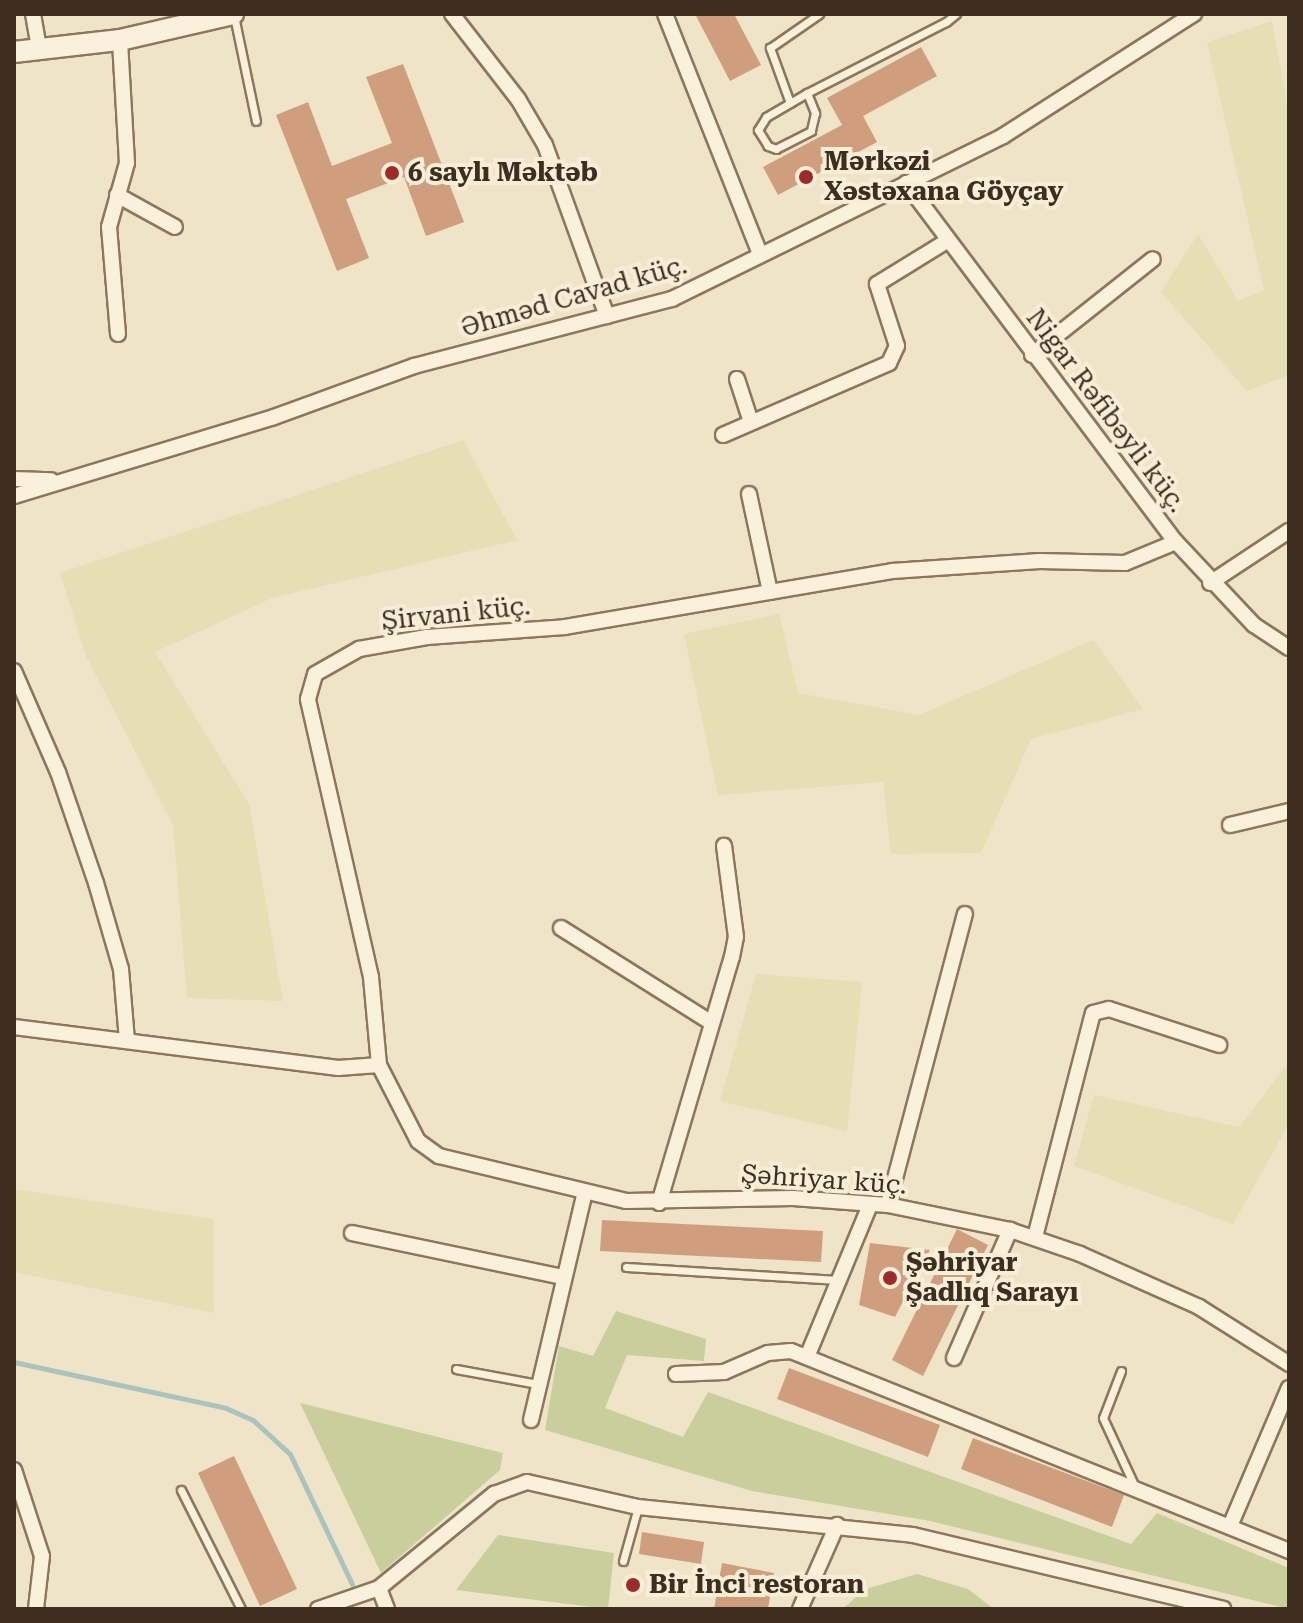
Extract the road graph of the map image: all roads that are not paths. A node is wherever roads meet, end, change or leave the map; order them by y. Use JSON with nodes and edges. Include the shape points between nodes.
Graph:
{"nodes":[{"id":1,"x":33,"y":14,"type":"edge"},
{"id":2,"x":233,"y":14,"type":"edge"},
{"id":3,"x":452,"y":14,"type":"edge"},
{"id":4,"x":665,"y":14,"type":"edge"},
{"id":5,"x":819,"y":14,"type":"edge"},
{"id":6,"x":956,"y":14,"type":"edge"},
{"id":7,"x":1194,"y":14,"type":"edge"},
{"id":8,"x":120,"y":40,"type":"junction"},
{"id":9,"x":39,"y":49,"type":"junction"},
{"id":10,"x":14,"y":52,"type":"edge"},
{"id":11,"x":807,"y":93,"type":"junction"},
{"id":12,"x":790,"y":103,"type":"junction"},
{"id":13,"x":256,"y":121,"type":"dead end"},
{"id":14,"x":906,"y":183,"type":"junction"},
{"id":15,"x":117,"y":195,"type":"junction"},
{"id":16,"x":175,"y":227,"type":"dead end"},
{"id":17,"x":947,"y":241,"type":"junction"},
{"id":18,"x":760,"y":254,"type":"junction"},
{"id":19,"x":1153,"y":259,"type":"dead end"},
{"id":20,"x":607,"y":316,"type":"junction"},
{"id":21,"x":118,"y":334,"type":"dead end"},
{"id":22,"x":1032,"y":355,"type":"junction"},
{"id":23,"x":737,"y":379,"type":"dead end"},
{"id":24,"x":751,"y":422,"type":"junction"},
{"id":25,"x":723,"y":435,"type":"dead end"},
{"id":26,"x":14,"y":479,"type":"edge"},
{"id":27,"x":64,"y":480,"type":"junction"},
{"id":28,"x":749,"y":494,"type":"dead end"},
{"id":29,"x":14,"y":496,"type":"edge"},
{"id":30,"x":1289,"y":531,"type":"edge"},
{"id":31,"x":1176,"y":542,"type":"junction"},
{"id":32,"x":1210,"y":583,"type":"junction"},
{"id":33,"x":770,"y":592,"type":"junction"},
{"id":34,"x":1289,"y":648,"type":"edge"},
{"id":35,"x":14,"y":671,"type":"edge"},
{"id":36,"x":1289,"y":811,"type":"edge"},
{"id":37,"x":1230,"y":825,"type":"dead end"},
{"id":38,"x":724,"y":846,"type":"dead end"},
{"id":39,"x":965,"y":914,"type":"dead end"},
{"id":40,"x":561,"y":928,"type":"dead end"},
{"id":41,"x":712,"y":1023,"type":"junction"},
{"id":42,"x":14,"y":1027,"type":"edge"},
{"id":43,"x":127,"y":1041,"type":"junction"},
{"id":44,"x":1219,"y":1045,"type":"dead end"},
{"id":45,"x":379,"y":1065,"type":"junction"},
{"id":46,"x":584,"y":1195,"type":"junction"},
{"id":47,"x":659,"y":1203,"type":"junction"},
{"id":48,"x":870,"y":1205,"type":"junction"},
{"id":49,"x":888,"y":1205,"type":"junction"},
{"id":50,"x":1010,"y":1230,"type":"junction"},
{"id":51,"x":352,"y":1233,"type":"dead end"},
{"id":52,"x":1035,"y":1237,"type":"junction"},
{"id":53,"x":626,"y":1267,"type":"dead end"},
{"id":54,"x":562,"y":1277,"type":"junction"},
{"id":55,"x":839,"y":1280,"type":"junction"},
{"id":56,"x":807,"y":1357,"type":"junction"},
{"id":57,"x":954,"y":1358,"type":"dead end"},
{"id":58,"x":1289,"y":1364,"type":"edge"},
{"id":59,"x":456,"y":1369,"type":"dead end"},
{"id":60,"x":1121,"y":1371,"type":"dead end"},
{"id":61,"x":676,"y":1374,"type":"dead end"},
{"id":62,"x":538,"y":1384,"type":"junction"},
{"id":63,"x":1289,"y":1388,"type":"edge"},
{"id":64,"x":531,"y":1420,"type":"dead end"},
{"id":65,"x":14,"y":1470,"type":"edge"},
{"id":66,"x":1136,"y":1489,"type":"junction"},
{"id":67,"x":181,"y":1490,"type":"dead end"},
{"id":68,"x":638,"y":1507,"type":"junction"},
{"id":69,"x":837,"y":1525,"type":"junction"},
{"id":70,"x":1230,"y":1526,"type":"junction"},
{"id":71,"x":1289,"y":1551,"type":"edge"},
{"id":72,"x":623,"y":1561,"type":"dead end"},
{"id":73,"x":379,"y":1588,"type":"junction"},
{"id":74,"x":36,"y":1609,"type":"edge"},
{"id":75,"x":241,"y":1609,"type":"edge"},
{"id":76,"x":318,"y":1609,"type":"edge"},
{"id":77,"x":387,"y":1609,"type":"edge"},
{"id":78,"x":800,"y":1609,"type":"edge"},
{"id":79,"x":1223,"y":1609,"type":"edge"}],
"edges":[{"from":1,"to":9,"type":"street"},
{"from":2,"to":8,"type":"street"},
{"from":2,"to":13,"type":"lane"},
{"from":3,"to":20,"type":"street","via":[[538,132]]},
{"from":4,"to":18,"type":"street"},
{"from":5,"to":12,"type":"lane","via":[[770,48]]},
{"from":6,"to":11,"type":"lane"},
{"from":7,"to":14,"type":"street","name":"Əhməd Cavad küç.","via":[[1030,120]]},
{"from":8,"to":9,"type":"street"},
{"from":8,"to":15,"type":"street","via":[[127,163]]},
{"from":9,"to":10,"type":"street"},
{"from":11,"to":12,"type":"lane"},
{"from":11,"to":12,"type":"lane","via":[[815,113],[811,131],[776,149],[768,146],[759,122]]},
{"from":14,"to":17,"type":"street","name":"Nigar Rəfibəyli küç."},
{"from":14,"to":18,"type":"street","name":"Əhməd Cavad küç."},
{"from":15,"to":16,"type":"street"},
{"from":15,"to":21,"type":"street","via":[[109,227]]},
{"from":17,"to":22,"type":"street","name":"Nigar Rəfibəyli küç."},
{"from":17,"to":24,"type":"street","via":[[877,284],[897,346],[889,363]]},
{"from":18,"to":20,"type":"street","name":"Əhməd Cavad küç.","via":[[672,299]]},
{"from":19,"to":22,"type":"street"},
{"from":20,"to":27,"type":"street","name":"Əhməd Cavad küç.","via":[[414,366],[274,417]]},
{"from":22,"to":31,"type":"street","name":"Nigar Rəfibəyli küç."},
{"from":23,"to":24,"type":"street"},
{"from":24,"to":25,"type":"street"},
{"from":26,"to":27,"type":"street"},
{"from":27,"to":29,"type":"street","name":"Əhməd Cavad küç."},
{"from":28,"to":33,"type":"street"},
{"from":30,"to":32,"type":"street"},
{"from":31,"to":32,"type":"street","name":"Nigar Rəfibəyli küç."},
{"from":31,"to":33,"type":"street","name":"Şirvani küç.","via":[[1125,563],[1040,561],[892,571]]},
{"from":32,"to":34,"type":"street","name":"Nigar Rəfibəyli küç.","via":[[1254,625]]},
{"from":33,"to":45,"type":"street","name":"Şirvani küç.","via":[[565,627],[393,641],[348,653],[315,674],[308,699],[371,977]]},
{"from":35,"to":43,"type":"street","via":[[58,772],[96,883],[121,969]]},
{"from":36,"to":37,"type":"street"},
{"from":38,"to":41,"type":"street","via":[[736,937]]},
{"from":39,"to":49,"type":"street"},
{"from":40,"to":41,"type":"street"},
{"from":41,"to":47,"type":"street"},
{"from":42,"to":43,"type":"street"},
{"from":43,"to":45,"type":"street","via":[[338,1068]]},
{"from":44,"to":52,"type":"street","via":[[1109,1009],[1093,1013]]},
{"from":45,"to":46,"type":"street","name":"Şəhriyar küç.","via":[[418,1141],[431,1153]]},
{"from":46,"to":47,"type":"street","name":"Şəhriyar küç."},
{"from":46,"to":54,"type":"street"},
{"from":47,"to":48,"type":"street","name":"Şəhriyar küç.","via":[[740,1196]]},
{"from":48,"to":49,"type":"street","name":"Şəhriyar küç."},
{"from":48,"to":55,"type":"street"},
{"from":49,"to":50,"type":"street","name":"Şəhriyar küç."},
{"from":50,"to":52,"type":"street","name":"Şəhriyar küç."},
{"from":50,"to":57,"type":"street"},
{"from":51,"to":54,"type":"street"},
{"from":52,"to":58,"type":"street","name":"Şəhriyar küç.","via":[[1199,1307]]},
{"from":53,"to":55,"type":"lane"},
{"from":54,"to":62,"type":"street"},
{"from":55,"to":56,"type":"street"},
{"from":56,"to":61,"type":"street","via":[[778,1350],[724,1372]]},
{"from":56,"to":66,"type":"street"},
{"from":59,"to":62,"type":"lane"},
{"from":60,"to":66,"type":"lane","via":[[1103,1418]]},
{"from":62,"to":64,"type":"street"},
{"from":63,"to":70,"type":"street"},
{"from":65,"to":74,"type":"street","via":[[42,1556]]},
{"from":66,"to":70,"type":"street"},
{"from":67,"to":75,"type":"lane"},
{"from":68,"to":69,"type":"street"},
{"from":68,"to":72,"type":"lane"},
{"from":68,"to":73,"type":"street","via":[[527,1482],[507,1487]]},
{"from":69,"to":78,"type":"street"},
{"from":69,"to":79,"type":"street","via":[[913,1535]]},
{"from":70,"to":71,"type":"street"},
{"from":73,"to":76,"type":"street"},
{"from":73,"to":77,"type":"street"}]}
